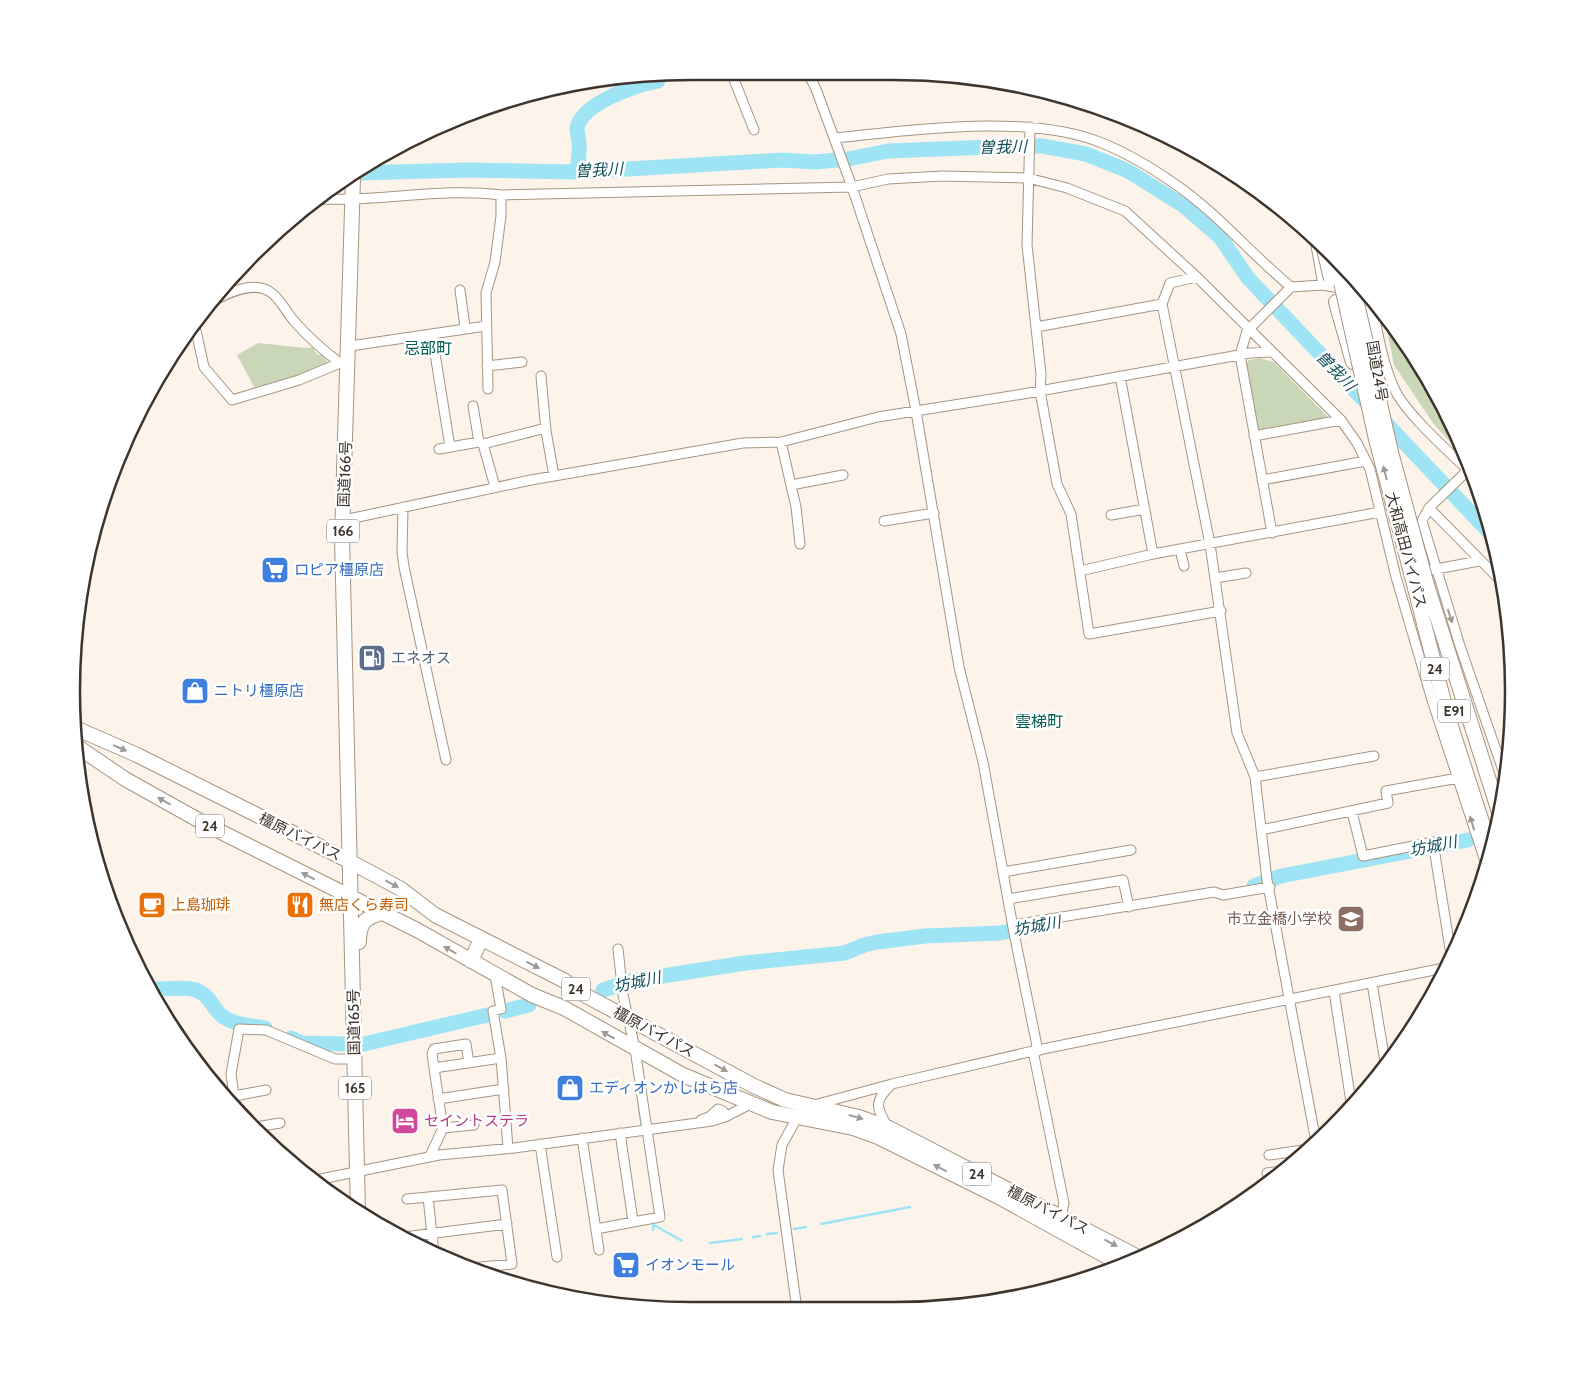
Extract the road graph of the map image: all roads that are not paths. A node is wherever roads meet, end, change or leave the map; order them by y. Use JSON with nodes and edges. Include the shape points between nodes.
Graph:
{"nodes":[{"id":1,"x":733,"y":80,"type":"edge"},
{"id":2,"x":810,"y":80,"type":"edge"},
{"id":3,"x":1030,"y":127,"type":"junction"},
{"id":4,"x":754,"y":130,"type":"dead end"},
{"id":5,"x":834,"y":138,"type":"junction"},
{"id":6,"x":1029,"y":174,"type":"junction"},
{"id":7,"x":354,"y":182,"type":"edge"},
{"id":8,"x":852,"y":187,"type":"junction"},
{"id":9,"x":501,"y":195,"type":"junction"},
{"id":10,"x":329,"y":199,"type":"edge"},
{"id":11,"x":353,"y":200,"type":"junction"},
{"id":12,"x":1317,"y":250,"type":"edge"},
{"id":13,"x":1326,"y":259,"type":"edge"},
{"id":14,"x":1339,"y":273,"type":"edge"},
{"id":15,"x":1198,"y":277,"type":"junction"},
{"id":16,"x":1322,"y":285,"type":"junction"},
{"id":17,"x":1290,"y":288,"type":"junction"},
{"id":18,"x":1354,"y":289,"type":"edge"},
{"id":19,"x":460,"y":290,"type":"dead end"},
{"id":20,"x":1355,"y":290,"type":"edge"},
{"id":21,"x":225,"y":297,"type":"edge"},
{"id":22,"x":1365,"y":302,"type":"edge"},
{"id":23,"x":1162,"y":304,"type":"junction"},
{"id":24,"x":1374,"y":313,"type":"edge"},
{"id":25,"x":486,"y":326,"type":"junction"},
{"id":26,"x":1251,"y":326,"type":"junction"},
{"id":27,"x":465,"y":327,"type":"junction"},
{"id":28,"x":1036,"y":327,"type":"junction"},
{"id":29,"x":196,"y":333,"type":"edge"},
{"id":30,"x":432,"y":335,"type":"junction"},
{"id":31,"x":350,"y":346,"type":"junction"},
{"id":32,"x":1272,"y":352,"type":"junction"},
{"id":33,"x":1240,"y":355,"type":"junction"},
{"id":34,"x":522,"y":362,"type":"dead end"},
{"id":35,"x":344,"y":363,"type":"junction"},
{"id":36,"x":487,"y":366,"type":"junction"},
{"id":37,"x":1175,"y":366,"type":"junction"},
{"id":38,"x":541,"y":376,"type":"dead end"},
{"id":39,"x":1120,"y":376,"type":"junction"},
{"id":40,"x":488,"y":388,"type":"dead end"},
{"id":41,"x":1040,"y":391,"type":"junction"},
{"id":42,"x":473,"y":406,"type":"dead end"},
{"id":43,"x":916,"y":411,"type":"junction"},
{"id":44,"x":1341,"y":420,"type":"junction"},
{"id":45,"x":546,"y":428,"type":"junction"},
{"id":46,"x":1254,"y":436,"type":"junction"},
{"id":47,"x":1376,"y":439,"type":"junction"},
{"id":48,"x":781,"y":442,"type":"junction"},
{"id":49,"x":481,"y":443,"type":"junction"},
{"id":50,"x":450,"y":447,"type":"junction"},
{"id":51,"x":439,"y":449,"type":"dead end"},
{"id":52,"x":1392,"y":456,"type":"junction"},
{"id":53,"x":1366,"y":461,"type":"junction"},
{"id":54,"x":1461,"y":465,"type":"edge"},
{"id":55,"x":844,"y":475,"type":"dead end"},
{"id":56,"x":554,"y":476,"type":"junction"},
{"id":57,"x":1466,"y":476,"type":"edge"},
{"id":58,"x":1262,"y":480,"type":"junction"},
{"id":59,"x":791,"y":485,"type":"junction"},
{"id":60,"x":495,"y":487,"type":"junction"},
{"id":61,"x":403,"y":507,"type":"junction"},
{"id":62,"x":1430,"y":507,"type":"junction"},
{"id":63,"x":1145,"y":509,"type":"junction"},
{"id":64,"x":1380,"y":512,"type":"junction"},
{"id":65,"x":934,"y":513,"type":"junction"},
{"id":66,"x":1111,"y":516,"type":"dead end"},
{"id":67,"x":344,"y":520,"type":"junction"},
{"id":68,"x":884,"y":521,"type":"dead end"},
{"id":69,"x":1272,"y":533,"type":"junction"},
{"id":70,"x":800,"y":544,"type":"dead end"},
{"id":71,"x":1210,"y":544,"type":"junction"},
{"id":72,"x":1180,"y":549,"type":"junction"},
{"id":73,"x":1153,"y":554,"type":"junction"},
{"id":74,"x":1479,"y":561,"type":"junction"},
{"id":75,"x":1184,"y":566,"type":"dead end"},
{"id":76,"x":1435,"y":569,"type":"junction"},
{"id":77,"x":1080,"y":571,"type":"junction"},
{"id":78,"x":1246,"y":573,"type":"dead end"},
{"id":79,"x":1493,"y":574,"type":"edge"},
{"id":80,"x":1396,"y":577,"type":"junction"},
{"id":81,"x":1215,"y":578,"type":"junction"},
{"id":82,"x":1421,"y":586,"type":"junction"},
{"id":83,"x":1221,"y":611,"type":"junction"},
{"id":84,"x":81,"y":727,"type":"edge"},
{"id":85,"x":83,"y":749,"type":"edge"},
{"id":86,"x":1374,"y":756,"type":"dead end"},
{"id":87,"x":446,"y":760,"type":"dead end"},
{"id":88,"x":1501,"y":763,"type":"edge"},
{"id":89,"x":1255,"y":777,"type":"junction"},
{"id":90,"x":1458,"y":778,"type":"junction"},
{"id":91,"x":1498,"y":781,"type":"edge"},
{"id":92,"x":1495,"y":800,"type":"edge"},
{"id":93,"x":1352,"y":812,"type":"junction"},
{"id":94,"x":1491,"y":818,"type":"edge"},
{"id":95,"x":1261,"y":830,"type":"junction"},
{"id":96,"x":1487,"y":837,"type":"edge"},
{"id":97,"x":1131,"y":850,"type":"dead end"},
{"id":98,"x":1483,"y":854,"type":"edge"},
{"id":99,"x":349,"y":861,"type":"junction"},
{"id":100,"x":1003,"y":872,"type":"junction"},
{"id":101,"x":1269,"y":884,"type":"junction"},
{"id":102,"x":352,"y":898,"type":"junction"},
{"id":103,"x":1008,"y":899,"type":"junction"},
{"id":104,"x":1129,"y":907,"type":"junction"},
{"id":105,"x":381,"y":913,"type":"junction"},
{"id":106,"x":1013,"y":929,"type":"junction"},
{"id":107,"x":481,"y":939,"type":"junction"},
{"id":108,"x":1449,"y":944,"type":"edge"},
{"id":109,"x":618,"y":949,"type":"dead end"},
{"id":110,"x":470,"y":961,"type":"junction"},
{"id":111,"x":354,"y":964,"type":"junction"},
{"id":112,"x":1438,"y":969,"type":"edge"},
{"id":113,"x":495,"y":975,"type":"junction"},
{"id":114,"x":1372,"y":983,"type":"junction"},
{"id":115,"x":1334,"y":991,"type":"junction"},
{"id":116,"x":1290,"y":1000,"type":"junction"},
{"id":117,"x":626,"y":1016,"type":"junction"},
{"id":118,"x":636,"y":1049,"type":"junction"},
{"id":119,"x":1036,"y":1051,"type":"junction"},
{"id":120,"x":1384,"y":1056,"type":"edge"},
{"id":121,"x":500,"y":1058,"type":"junction"},
{"id":122,"x":355,"y":1059,"type":"junction"},
{"id":123,"x":469,"y":1063,"type":"junction"},
{"id":124,"x":434,"y":1068,"type":"junction"},
{"id":125,"x":892,"y":1084,"type":"junction"},
{"id":126,"x":504,"y":1089,"type":"junction"},
{"id":127,"x":266,"y":1090,"type":"dead end"},
{"id":128,"x":232,"y":1094,"type":"edge"},
{"id":129,"x":1350,"y":1097,"type":"edge"},
{"id":130,"x":438,"y":1099,"type":"junction"},
{"id":131,"x":238,"y":1100,"type":"edge"},
{"id":132,"x":753,"y":1103,"type":"junction"},
{"id":133,"x":808,"y":1106,"type":"junction"},
{"id":134,"x":797,"y":1118,"type":"junction"},
{"id":135,"x":280,"y":1123,"type":"dead end"},
{"id":136,"x":474,"y":1125,"type":"dead end"},
{"id":137,"x":262,"y":1126,"type":"edge"},
{"id":138,"x":443,"y":1128,"type":"junction"},
{"id":139,"x":889,"y":1128,"type":"junction"},
{"id":140,"x":643,"y":1129,"type":"junction"},
{"id":141,"x":620,"y":1132,"type":"junction"},
{"id":142,"x":1314,"y":1134,"type":"edge"},
{"id":143,"x":582,"y":1138,"type":"junction"},
{"id":144,"x":540,"y":1144,"type":"junction"},
{"id":145,"x":508,"y":1148,"type":"junction"},
{"id":146,"x":1296,"y":1151,"type":"edge"},
{"id":147,"x":1269,"y":1155,"type":"dead end"},
{"id":148,"x":430,"y":1156,"type":"junction"},
{"id":149,"x":358,"y":1171,"type":"junction"},
{"id":150,"x":323,"y":1179,"type":"edge"},
{"id":151,"x":428,"y":1197,"type":"junction"},
{"id":152,"x":407,"y":1199,"type":"dead end"},
{"id":153,"x":358,"y":1203,"type":"edge"},
{"id":154,"x":1061,"y":1216,"type":"junction"},
{"id":155,"x":633,"y":1221,"type":"junction"},
{"id":156,"x":507,"y":1224,"type":"junction"},
{"id":157,"x":596,"y":1229,"type":"junction"},
{"id":158,"x":432,"y":1232,"type":"junction"},
{"id":159,"x":414,"y":1235,"type":"edge"},
{"id":160,"x":433,"y":1244,"type":"edge"},
{"id":161,"x":599,"y":1250,"type":"dead end"},
{"id":162,"x":1130,"y":1254,"type":"edge"},
{"id":163,"x":556,"y":1257,"type":"dead end"},
{"id":164,"x":1114,"y":1261,"type":"edge"},
{"id":165,"x":486,"y":1266,"type":"edge"},
{"id":166,"x":796,"y":1302,"type":"edge"}],
"edges":[{"from":1,"to":4,"type":"street"},
{"from":2,"to":5,"type":"street"},
{"from":3,"to":5,"type":"street","via":[[921,129]]},
{"from":3,"to":6,"type":"street"},
{"from":3,"to":17,"type":"street","via":[[1101,142],[1140,162],[1205,207]]},
{"from":5,"to":8,"type":"street"},
{"from":6,"to":8,"type":"street","via":[[888,179]]},
{"from":6,"to":15,"type":"street","via":[[1125,210]]},
{"from":6,"to":28,"type":"street","via":[[1027,245]]},
{"from":7,"to":11,"type":"highway","name":"国道166号","number":"166"},
{"from":8,"to":9,"type":"street"},
{"from":8,"to":43,"type":"street","via":[[876,264],[892,302]]},
{"from":9,"to":11,"type":"street","via":[[477,192]]},
{"from":9,"to":25,"type":"street","via":[[495,262],[486,293]]},
{"from":10,"to":11,"type":"street"},
{"from":11,"to":31,"type":"highway","name":"国道166号","number":"166"},
{"from":12,"to":16,"type":"street"},
{"from":13,"to":47,"type":"highway","name":"国道24号","bridge":true,"via":[[1338,311]]},
{"from":14,"to":47,"type":"highway","name":"大和高田バイパス","number":"E91","bridge":true},
{"from":15,"to":23,"type":"street","via":[[1170,283]]},
{"from":15,"to":26,"type":"street"},
{"from":16,"to":17,"type":"street"},
{"from":16,"to":20,"type":"street"},
{"from":17,"to":26,"type":"street"},
{"from":18,"to":52,"type":"highway","name":"大和高田バイパス","number":"E91","bridge":true},
{"from":19,"to":27,"type":"street"},
{"from":21,"to":35,"type":"street","via":[[238,291],[266,289],[279,300],[295,323]]},
{"from":22,"to":52,"type":"highway","name":"国道24号","bridge":true},
{"from":23,"to":28,"type":"street"},
{"from":23,"to":37,"type":"street"},
{"from":24,"to":54,"type":"street","via":[[1384,361],[1394,389],[1410,411]]},
{"from":25,"to":27,"type":"street"},
{"from":25,"to":36,"type":"street"},
{"from":26,"to":32,"type":"street"},
{"from":26,"to":33,"type":"street"},
{"from":27,"to":30,"type":"street"},
{"from":28,"to":41,"type":"street"},
{"from":29,"to":35,"type":"street","via":[[204,367],[232,400]]},
{"from":30,"to":31,"type":"street"},
{"from":30,"to":50,"type":"street"},
{"from":31,"to":35,"type":"highway","name":"国道166号","number":"166"},
{"from":32,"to":33,"type":"street"},
{"from":32,"to":44,"type":"street"},
{"from":33,"to":37,"type":"street"},
{"from":33,"to":46,"type":"street"},
{"from":34,"to":36,"type":"street"},
{"from":35,"to":67,"type":"highway","name":"国道166号","number":"166"},
{"from":36,"to":40,"type":"street"},
{"from":37,"to":39,"type":"street"},
{"from":37,"to":71,"type":"street"},
{"from":38,"to":45,"type":"street"},
{"from":39,"to":41,"type":"street"},
{"from":39,"to":63,"type":"street"},
{"from":41,"to":43,"type":"street"},
{"from":41,"to":77,"type":"street","via":[[1057,484],[1071,514]]},
{"from":42,"to":49,"type":"street"},
{"from":43,"to":48,"type":"street","via":[[878,416]]},
{"from":43,"to":65,"type":"street"},
{"from":44,"to":46,"type":"street"},
{"from":44,"to":53,"type":"street"},
{"from":45,"to":49,"type":"street"},
{"from":45,"to":56,"type":"street"},
{"from":46,"to":58,"type":"street"},
{"from":82,"to":47,"type":"highway","name":"大和高田バイパス","number":"E91","one_way":true,"bridge":true},
{"from":48,"to":56,"type":"street","via":[[743,443]]},
{"from":48,"to":59,"type":"street"},
{"from":49,"to":50,"type":"street"},
{"from":49,"to":60,"type":"street"},
{"from":50,"to":51,"type":"street"},
{"from":52,"to":82,"type":"highway","name":"大和高田バイパス","number":"E91","bridge":true},
{"from":53,"to":58,"type":"street"},
{"from":53,"to":64,"type":"street"},
{"from":55,"to":59,"type":"street"},
{"from":56,"to":60,"type":"street"},
{"from":57,"to":62,"type":"street"},
{"from":58,"to":69,"type":"street"},
{"from":59,"to":70,"type":"street"},
{"from":60,"to":61,"type":"street"},
{"from":61,"to":67,"type":"street"},
{"from":61,"to":87,"type":"street","via":[[404,567]]},
{"from":62,"to":74,"type":"street"},
{"from":62,"to":76,"type":"street","via":[[1422,521]]},
{"from":63,"to":66,"type":"street"},
{"from":63,"to":73,"type":"street"},
{"from":64,"to":69,"type":"street"},
{"from":64,"to":80,"type":"street"},
{"from":65,"to":68,"type":"street"},
{"from":65,"to":100,"type":"street","via":[[959,667],[983,762]]},
{"from":67,"to":99,"type":"highway","name":"国道166号","number":"166"},
{"from":69,"to":71,"type":"street"},
{"from":71,"to":72,"type":"street"},
{"from":71,"to":81,"type":"street"},
{"from":72,"to":73,"type":"street"},
{"from":72,"to":75,"type":"street"},
{"from":73,"to":77,"type":"street"},
{"from":74,"to":76,"type":"street"},
{"from":74,"to":79,"type":"street"},
{"from":76,"to":80,"type":"street"},
{"from":76,"to":88,"type":"street","one_way":true},
{"from":77,"to":83,"type":"street","via":[[1089,634]]},
{"from":78,"to":81,"type":"street"},
{"from":80,"to":90,"type":"street"},
{"from":81,"to":83,"type":"street"},
{"from":82,"to":91,"type":"highway","number":"24"},
{"from":82,"to":92,"type":"highway","name":"大和高田バイパス","number":"E91"},
{"from":82,"to":94,"type":"highway","name":"大和高田バイパス","number":"E91"},
{"from":82,"to":96,"type":"highway","number":"24","via":[[1458,750]]},
{"from":83,"to":89,"type":"street","via":[[1237,732]]},
{"from":84,"to":99,"type":"highway","name":"橿原バイパス","number":"24","one_way":true},
{"from":102,"to":85,"type":"highway","name":"橿原バイパス","number":"24","one_way":true,"via":[[158,798]]},
{"from":86,"to":89,"type":"street"},
{"from":89,"to":95,"type":"street"},
{"from":90,"to":93,"type":"street","via":[[1386,791],[1388,803]]},
{"from":98,"to":90,"type":"street","one_way":true},
{"from":93,"to":95,"type":"street"},
{"from":93,"to":108,"type":"street","via":[[1362,856],[1432,842]]},
{"from":95,"to":101,"type":"street"},
{"from":97,"to":100,"type":"street"},
{"from":99,"to":102,"type":"highway","name":"国道165号","number":"165"},
{"from":99,"to":107,"type":"highway","name":"橿原バイパス","number":"24","one_way":true,"via":[[402,889],[435,915]]},
{"from":100,"to":103,"type":"street"},
{"from":101,"to":104,"type":"street"},
{"from":101,"to":116,"type":"street"},
{"from":102,"to":105,"type":"highway","name":"橿原バイパス","number":"24"},
{"from":102,"to":111,"type":"highway","name":"国道165号","number":"165"},
{"from":103,"to":104,"type":"street","via":[[1123,880]]},
{"from":103,"to":106,"type":"street"},
{"from":104,"to":106,"type":"street"},
{"from":110,"to":105,"type":"highway","name":"橿原バイパス","number":"24","one_way":true},
{"from":105,"to":111,"type":"highway","via":[[368,916],[362,922]]},
{"from":106,"to":119,"type":"street"},
{"from":107,"to":110,"type":"highway"},
{"from":107,"to":117,"type":"highway","name":"橿原バイパス","number":"24","one_way":true},
{"from":109,"to":117,"type":"street"},
{"from":110,"to":113,"type":"highway","name":"橿原バイパス","number":"24"},
{"from":111,"to":122,"type":"highway","name":"国道165号","number":"165"},
{"from":112,"to":114,"type":"street"},
{"from":118,"to":113,"type":"highway","name":"橿原バイパス","number":"24","one_way":true,"via":[[564,1008]]},
{"from":113,"to":121,"type":"street","via":[[501,1009],[493,1011]]},
{"from":114,"to":115,"type":"street"},
{"from":114,"to":120,"type":"street"},
{"from":115,"to":116,"type":"street"},
{"from":115,"to":129,"type":"street"},
{"from":116,"to":119,"type":"street"},
{"from":116,"to":142,"type":"street"},
{"from":117,"to":118,"type":"street"},
{"from":117,"to":133,"type":"highway","name":"橿原バイパス","number":"24","one_way":true,"via":[[754,1086]]},
{"from":118,"to":132,"type":"highway","name":"橿原バイパス","number":"24","via":[[683,1075]]},
{"from":118,"to":140,"type":"street"},
{"from":119,"to":125,"type":"street"},
{"from":119,"to":154,"type":"street","via":[[1064,1203]]},
{"from":121,"to":123,"type":"street"},
{"from":121,"to":126,"type":"street"},
{"from":122,"to":128,"type":"street","via":[[335,1060],[266,1030],[239,1030],[231,1074]]},
{"from":122,"to":149,"type":"highway","name":"国道165号","number":"165"},
{"from":123,"to":124,"type":"street"},
{"from":123,"to":124,"type":"street","via":[[466,1044],[434,1049]]},
{"from":124,"to":130,"type":"street"},
{"from":125,"to":133,"type":"street"},
{"from":125,"to":139,"type":"street","via":[[878,1102],[878,1110]]},
{"from":126,"to":130,"type":"street"},
{"from":126,"to":145,"type":"street"},
{"from":127,"to":131,"type":"street"},
{"from":130,"to":138,"type":"street"},
{"from":132,"to":134,"type":"highway","name":"橿原バイパス","number":"24"},
{"from":132,"to":140,"type":"street","via":[[725,1117]]},
{"from":133,"to":134,"type":"street"},
{"from":133,"to":139,"type":"highway","name":"橿原バイパス","number":"24","one_way":true,"via":[[859,1117]]},
{"from":164,"to":134,"type":"highway","name":"橿原バイパス","number":"24","one_way":true,"via":[[999,1197],[878,1137],[853,1128]]},
{"from":134,"to":166,"type":"street","via":[[782,1145],[778,1170]]},
{"from":135,"to":137,"type":"street"},
{"from":136,"to":138,"type":"street"},
{"from":138,"to":148,"type":"street"},
{"from":139,"to":154,"type":"highway","name":"橿原バイパス","number":"24"},
{"from":140,"to":141,"type":"street"},
{"from":140,"to":155,"type":"street","via":[[656,1218]]},
{"from":141,"to":143,"type":"street"},
{"from":141,"to":155,"type":"street"},
{"from":143,"to":144,"type":"street"},
{"from":143,"to":157,"type":"street"},
{"from":144,"to":145,"type":"street"},
{"from":144,"to":163,"type":"street"},
{"from":145,"to":148,"type":"street"},
{"from":146,"to":147,"type":"street"},
{"from":148,"to":149,"type":"street"},
{"from":149,"to":150,"type":"street"},
{"from":149,"to":153,"type":"highway","name":"国道165号","number":"165"},
{"from":151,"to":152,"type":"street"},
{"from":151,"to":156,"type":"street","via":[[502,1190]]},
{"from":151,"to":158,"type":"street"},
{"from":154,"to":162,"type":"highway","name":"橿原バイパス","number":"24","one_way":true},
{"from":155,"to":157,"type":"street"},
{"from":156,"to":158,"type":"street"},
{"from":156,"to":165,"type":"street","via":[[512,1264]]},
{"from":157,"to":161,"type":"street"},
{"from":158,"to":159,"type":"street"},
{"from":158,"to":160,"type":"street"}]}
